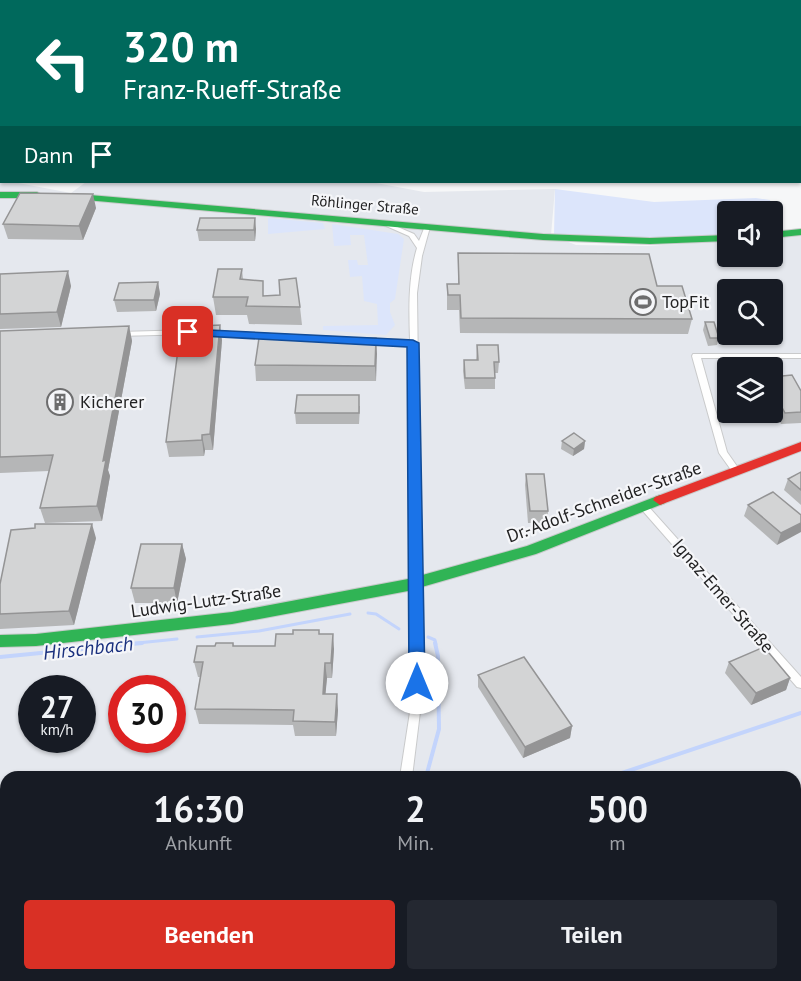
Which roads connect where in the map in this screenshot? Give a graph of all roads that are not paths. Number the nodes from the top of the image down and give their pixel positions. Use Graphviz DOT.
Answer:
graph roads {
  1 [pos="0,195"];
  2 [pos="386,224"];
  3 [pos="427,227"];
  4 [pos="801,232"];
  5 [pos="783,233"];
  6 [pos="717,238"];
  7 [pos="420,247"];
  8 [pos="107,334"];
  9 [pos="349,339"];
  10 [pos="359,340"];
  11 [pos="413,343"];
  12 [pos="801,356"];
  13 [pos="801,446"];
  14 [pos="737,472"];
  15 [pos="645,508"];
  16 [pos="416,583"];
  17 [pos="0,641"];
  18 [pos="801,684"];
  19 [pos="407,771"];
  1 -- 2 [label="street, Röhlinger Straße"];
  2 -- 3 [label="street, Röhlinger Straße"];
  2 -- 7 [label="street"];
  3 -- 6 [label="street, Röhlinger Straße"];
  3 -- 7 [label="street"];
  4 -- 5 [label="street"];
  7 -- 11 [label="street"];
  8 -- 9 [label="street"];
  10 -- 11 [label="street"];
  11 -- 16 [label="street"];
  12 -- 14 [label="street"];
  13 -- 14 [label="street, Dr.-Adolf-Schneider-Straße"];
  14 -- 15 [label="street, Dr.-Adolf-Schneider-Straße"];
  15 -- 16 [label="street, Dr.-Adolf-Schneider-Straße"];
  15 -- 18 [label="street, Ignaz-Emer-Straße"];
  16 -- 17 [label="street, Ludwig-Lutz-Straße"];
  16 -- 19 [label="street"];
}
